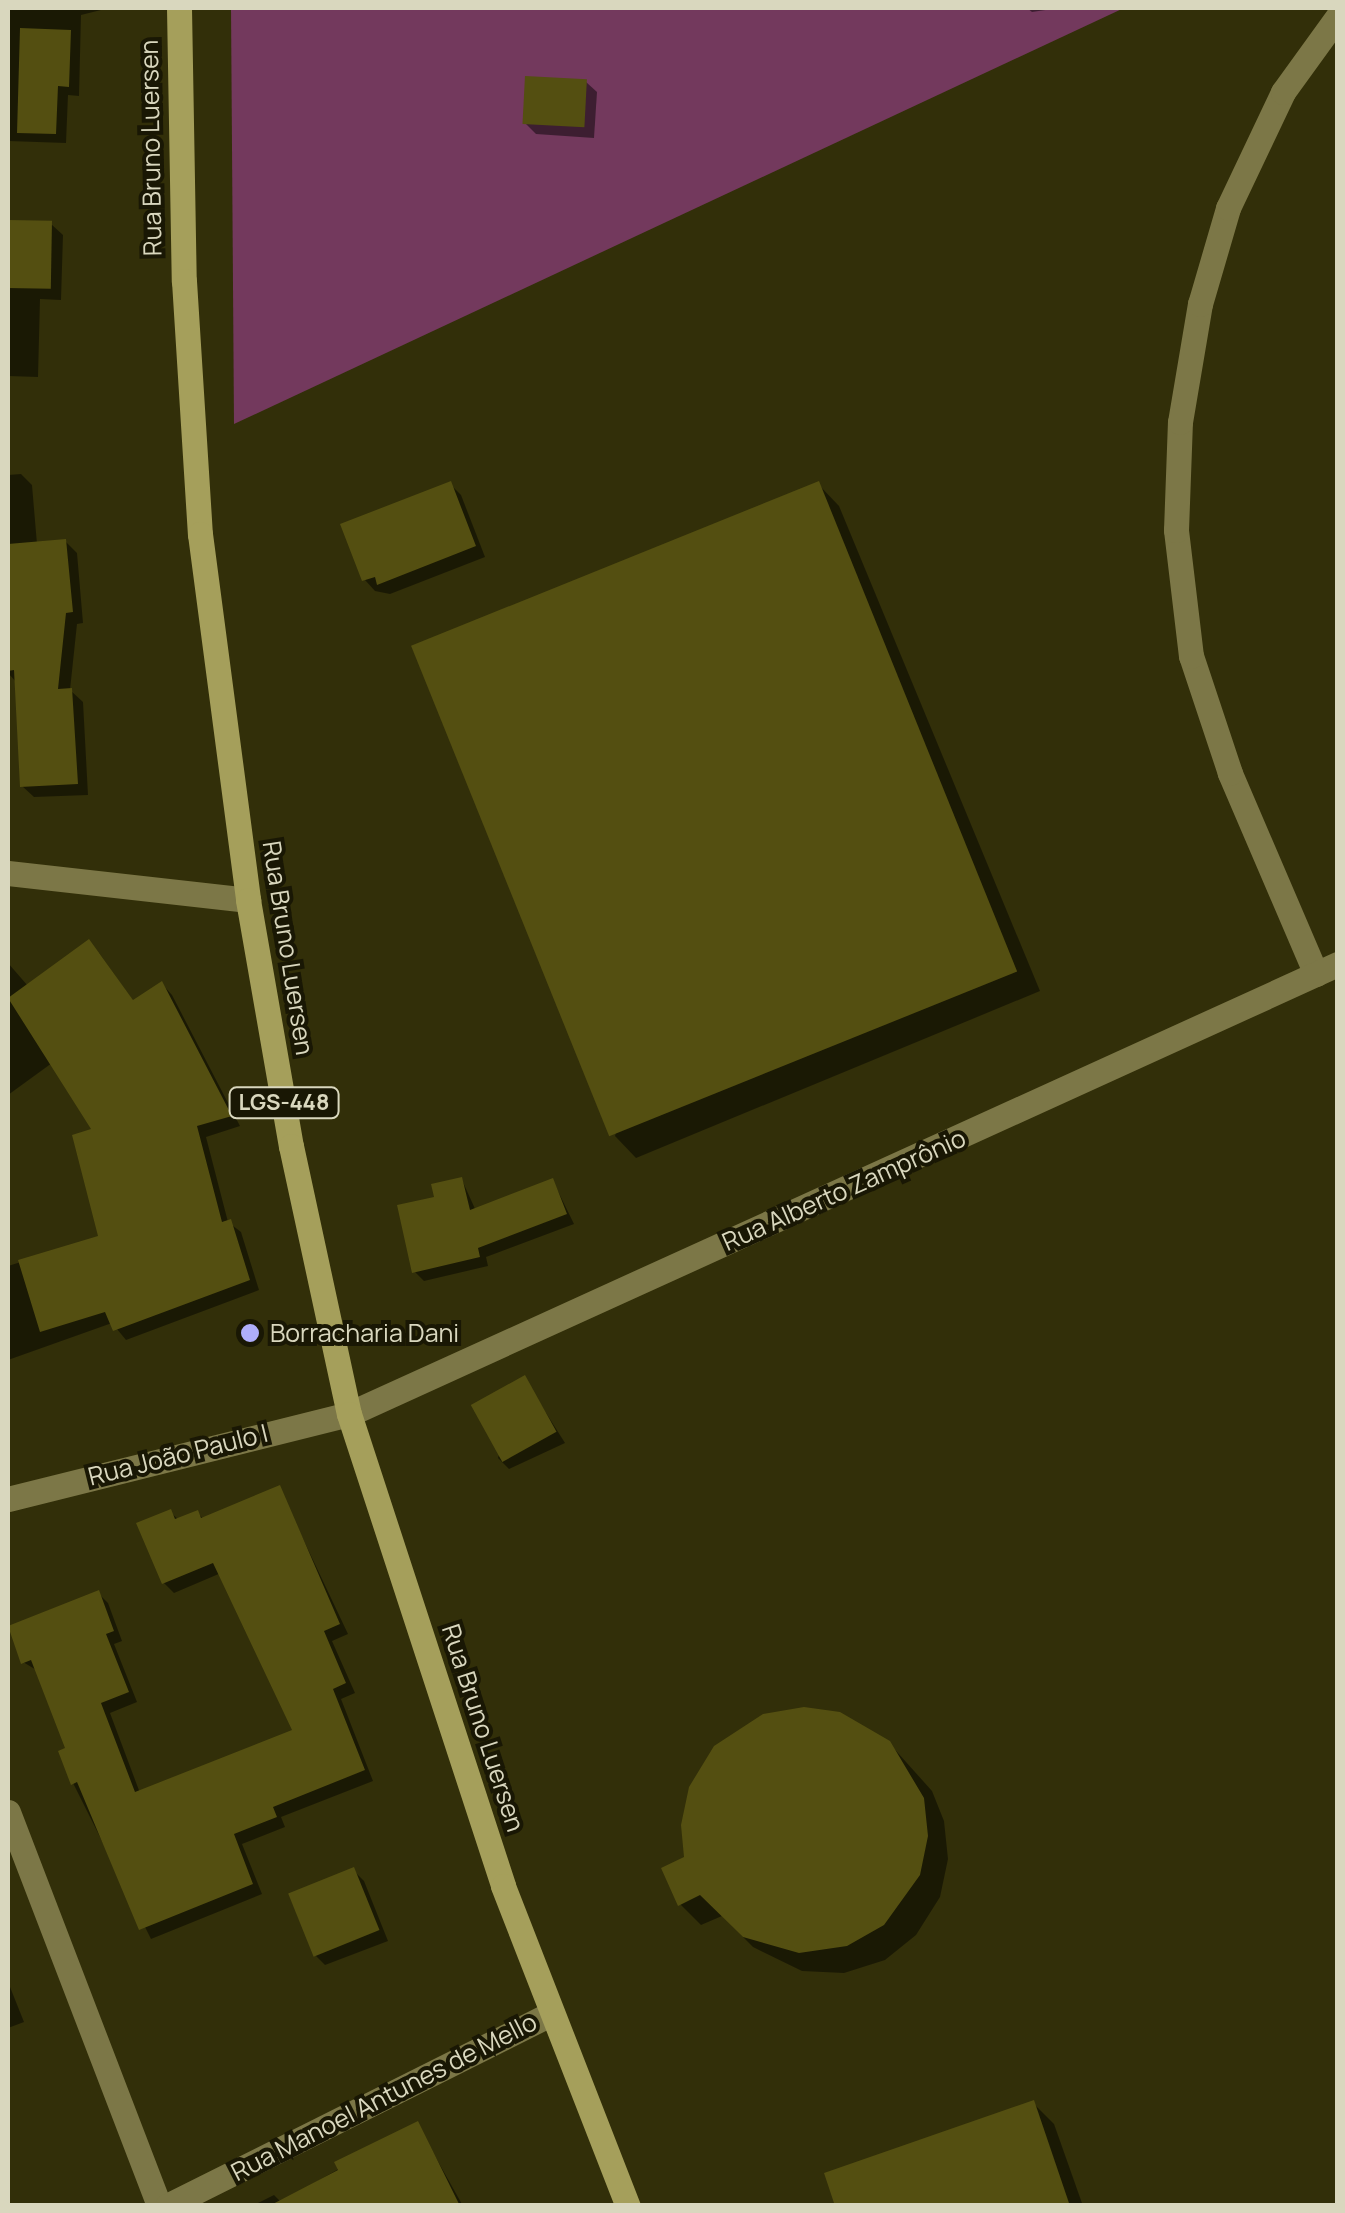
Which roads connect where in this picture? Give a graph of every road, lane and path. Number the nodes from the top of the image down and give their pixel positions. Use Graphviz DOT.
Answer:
graph roads {
  1 [pos="179,8"];
  2 [pos="1338,16"];
  3 [pos="8,874"];
  4 [pos="248,900"];
  5 [pos="1326,969"];
  6 [pos="350,1414"];
  7 [pos="8,1500"];
  8 [pos="8,1812"];
  9 [pos="548,2014"];
  10 [pos="159,2206"];
  11 [pos="167,2206"];
  12 [pos="628,2206"];
  1 -- 4 [label="main road, Rua Bruno Luersen / LGS-448"];
  2 -- 5 [label="street"];
  3 -- 4 [label="street"];
  4 -- 6 [label="main road, Rua Bruno Luersen / LGS-448"];
  5 -- 6 [label="street, Rua Alberto Zamprônio"];
  6 -- 7 [label="street, Rua João Paulo I"];
  6 -- 9 [label="main road, Rua Bruno Luersen / LGS-448"];
  8 -- 10 [label="street"];
  9 -- 11 [label="street, Rua Manoel Antunes de Mello"];
  9 -- 12 [label="main road, Rua Bruno Luersen / LGS-448"];
}
